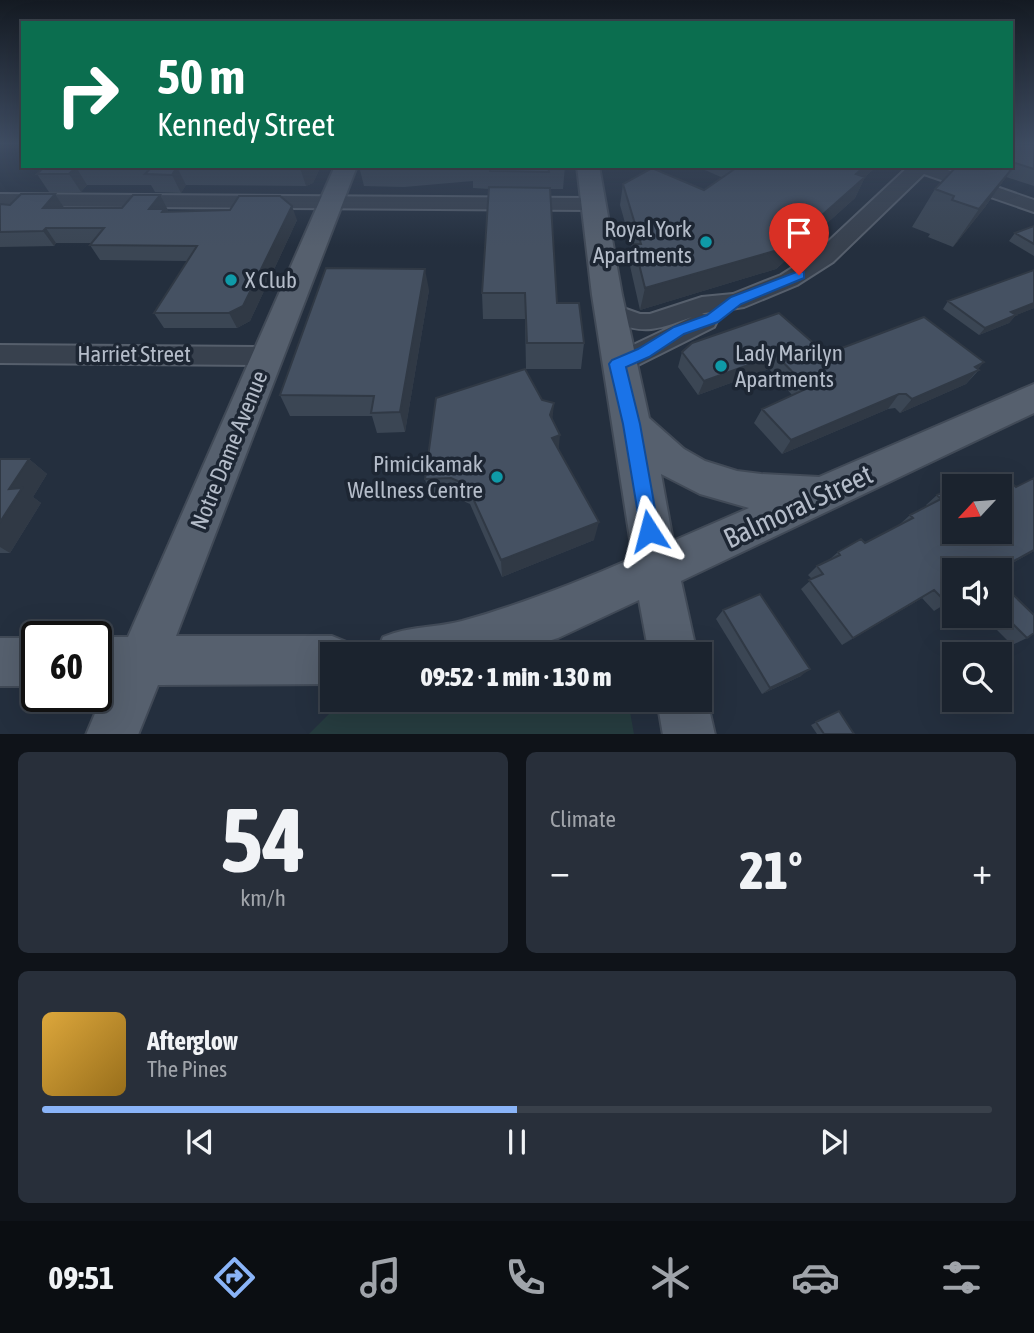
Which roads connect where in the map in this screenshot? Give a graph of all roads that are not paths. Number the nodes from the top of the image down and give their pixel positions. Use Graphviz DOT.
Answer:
graph roads {
  1 [pos="341,178"];
  2 [pos="590,178"];
  3 [pos="908,178"];
  4 [pos="953,178"];
  5 [pos="0,200"];
  6 [pos="332,202"];
  7 [pos="591,204"];
  8 [pos="1034,206"];
  9 [pos="736,301"];
  10 [pos="609,311"];
  11 [pos="0,354"];
  12 [pos="268,356"];
  13 [pos="617,364"];
  14 [pos="1034,398"];
  15 [pos="632,424"];
  16 [pos="828,492"];
  17 [pos="656,571"];
  18 [pos="471,642"];
  19 [pos="671,642"];
  20 [pos="320,660"];
  21 [pos="0,662"];
  22 [pos="21,662"];
  23 [pos="119,662"];
  24 [pos="685,712"];
  25 [pos="112,734"];
  26 [pos="690,734"];
  1 -- 6 [label="main road, Notre Dame Avenue"];
  2 -- 7 [label="main road"];
  3 -- 9 [label="street"];
  4 -- 8 [label="street"];
  5 -- 6 [label="street"];
  6 -- 7 [label="street"];
  6 -- 12 [label="main road, Notre Dame Avenue"];
  7 -- 10 [label="main road"];
  9 -- 10 [label="street"];
  9 -- 13 [label="street"];
  10 -- 13 [label="main road"];
  11 -- 12 [label="street, Harriet Street"];
  12 -- 23 [label="main road, Notre Dame Avenue"];
  13 -- 15 [label="main road"];
  14 -- 16 [label="main road, Balmoral Street"];
  15 -- 16 [label="main road"];
  15 -- 17 [label="main road"];
  16 -- 17 [label="main road, Balmoral Street"];
  17 -- 18 [label="main road, Balmoral Street"];
  17 -- 19 [label="main road"];
  20 -- 23 [label="main road"];
  21 -- 22 [label="main road"];
  23 -- 25 [label="main road, Notre Dame Avenue"];
  24 -- 26 [label="main road"];
}
